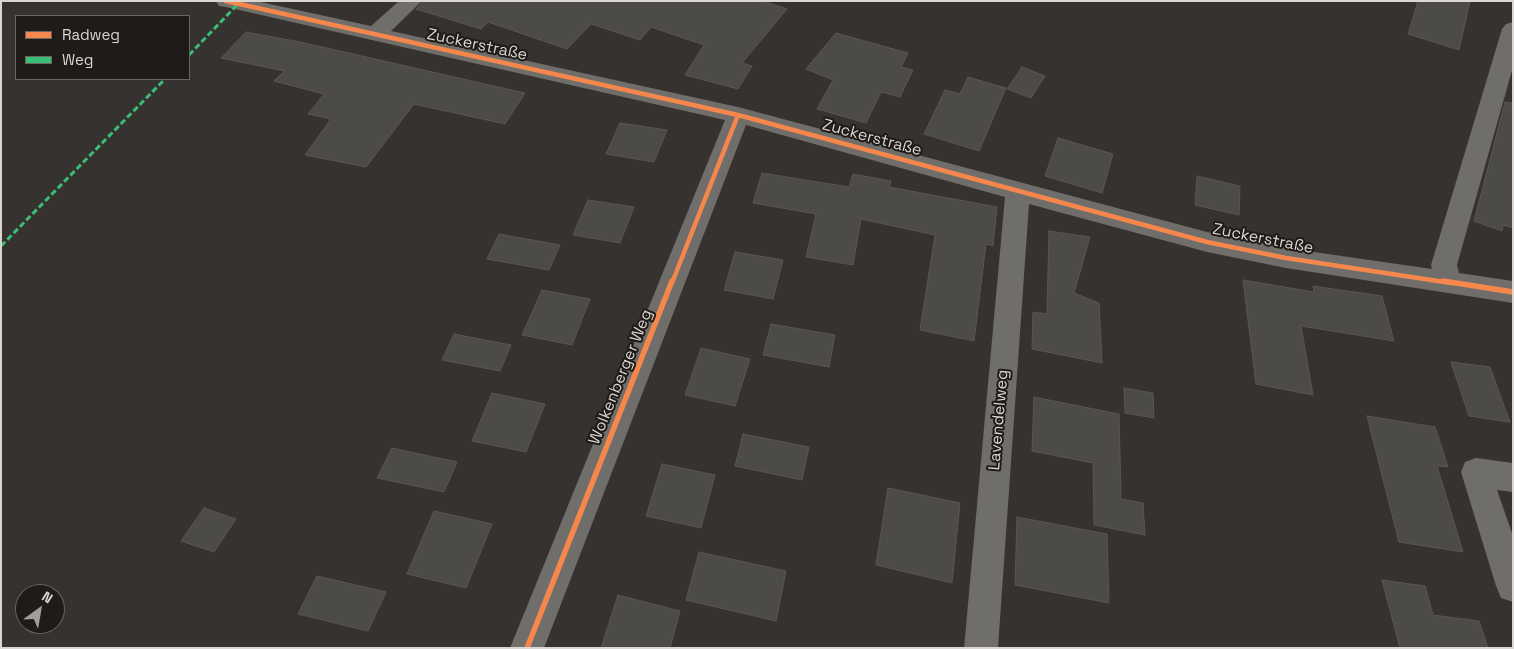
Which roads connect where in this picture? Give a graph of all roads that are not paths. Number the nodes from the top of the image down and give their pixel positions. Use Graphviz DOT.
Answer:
graph roads {
  1 [pos="226,1"];
  2 [pos="412,1"];
  3 [pos="1513,29"];
  4 [pos="374,35"];
  5 [pos="738,115"];
  6 [pos="1018,192"];
  7 [pos="1448,283"];
  8 [pos="1513,292"];
  9 [pos="1513,478"];
  10 [pos="1513,586"];
  11 [pos="527,648"];
  12 [pos="981,648"];
  1 -- 4 [label="street, Zuckerstraße"];
  2 -- 4 [label="street"];
  3 -- 7 [label="street"];
  4 -- 5 [label="street, Zuckerstraße"];
  5 -- 6 [label="street, Zuckerstraße"];
  5 -- 11 [label="street, Wolkenberger Weg"];
  6 -- 7 [label="street, Zuckerstraße"];
  6 -- 12 [label="street, Lavendelweg"];
  7 -- 8 [label="street, Zuckerstraße"];
  9 -- 10 [label="street"];
}
